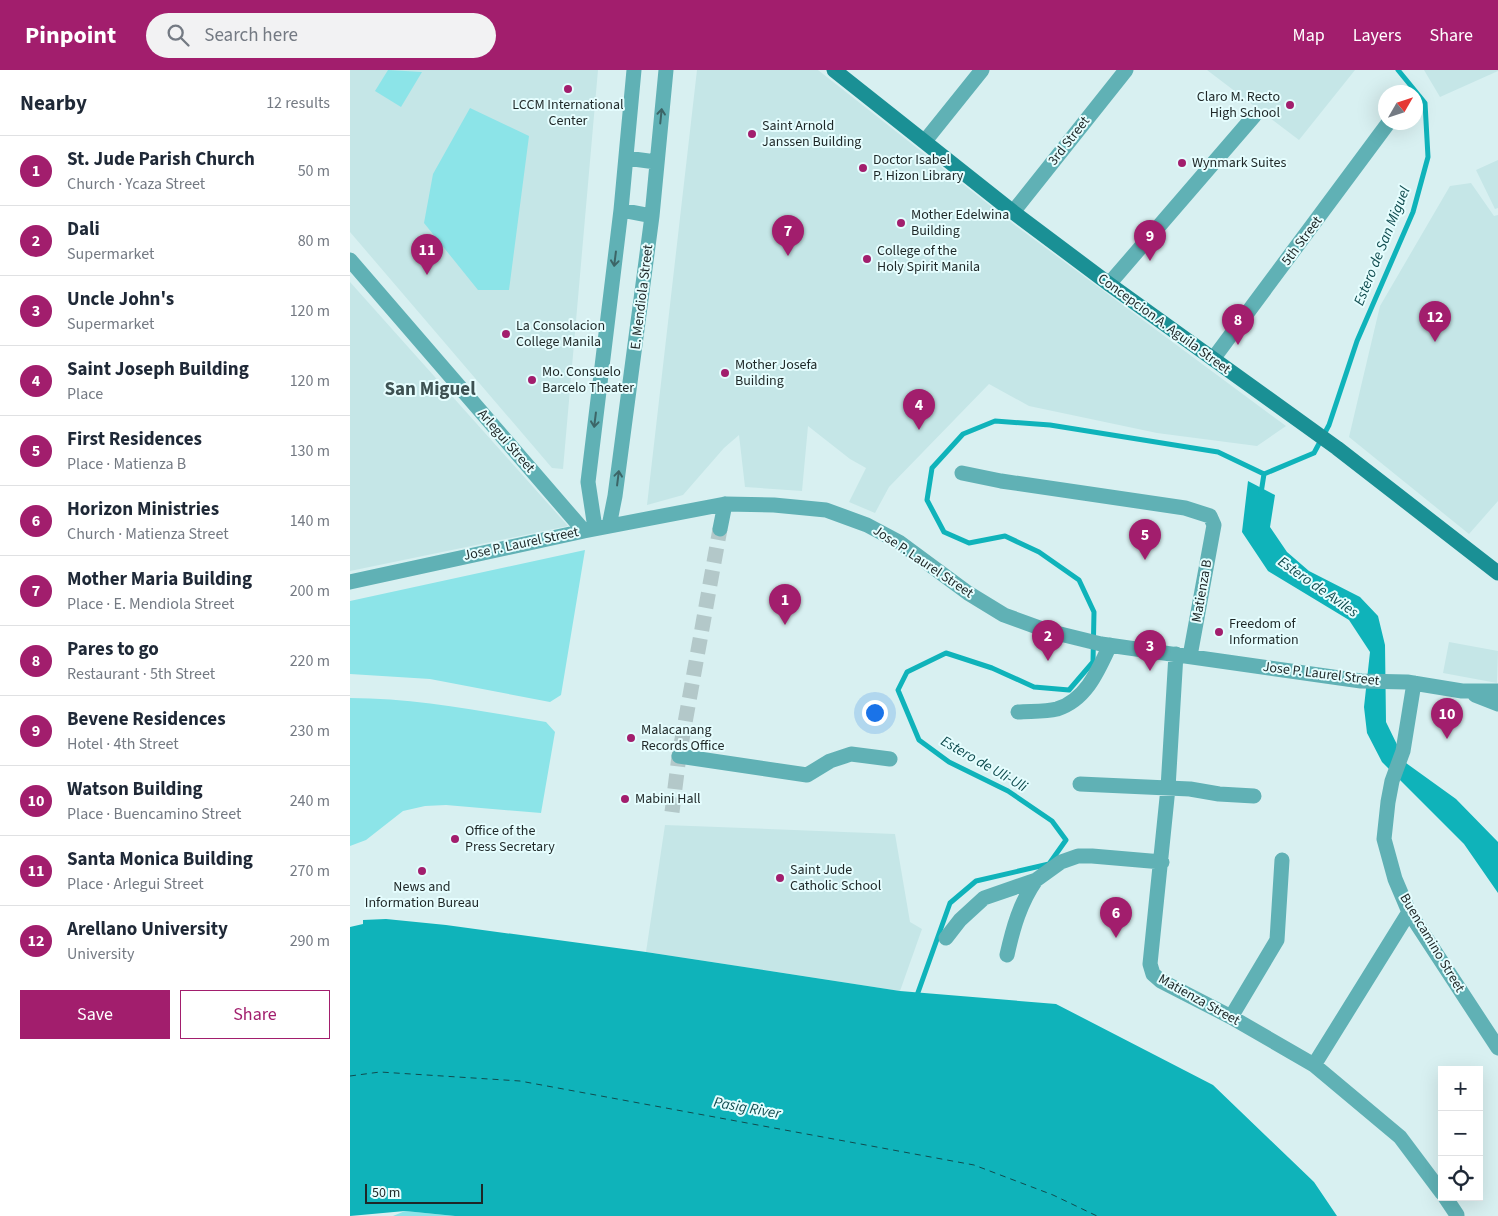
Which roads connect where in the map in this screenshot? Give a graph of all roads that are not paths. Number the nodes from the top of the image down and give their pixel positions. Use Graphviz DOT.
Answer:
graph roads {
  1 [pos="634,70"];
  2 [pos="666,70"];
  3 [pos="834,70"];
  4 [pos="982,70"];
  5 [pos="1126,70"];
  6 [pos="1254,116"];
  7 [pos="1383,130"];
  8 [pos="925,141"];
  9 [pos="626,158"];
  10 [pos="656,162"];
  11 [pos="621,210"];
  12 [pos="1013,212"];
  13 [pos="652,216"];
  14 [pos="350,260"];
  15 [pos="1108,284"];
  16 [pos="1213,359"];
  17 [pos="962,473"];
  18 [pos="725,504"];
  19 [pos="596,528"];
  20 [pos="720,529"];
  21 [pos="1498,573"];
  22 [pos="350,582"];
  23 [pos="1105,645"];
  24 [pos="1183,655"];
  25 [pos="1411,683"];
  26 [pos="1464,691"];
  27 [pos="1498,692"];
  28 [pos="1498,704"];
  29 [pos="1018,712"];
  30 [pos="679,756"];
  31 [pos="890,759"];
  32 [pos="1080,784"];
  33 [pos="1168,788"];
  34 [pos="1254,796"];
  35 [pos="1282,860"];
  36 [pos="1162,862"];
  37 [pos="1036,880"];
  38 [pos="1410,912"];
  39 [pos="946,938"];
  40 [pos="1007,955"];
  41 [pos="1231,1017"];
  42 [pos="1498,1048"];
  43 [pos="1314,1064"];
  44 [pos="1438,1189"];
  45 [pos="1448,1201"];
  46 [pos="1458,1215"];
  1 -- 9 [label="street"];
  10 -- 2 [label="street, E. Mendiola Street, one-way"];
  3 -- 8 [label="street, Concepcion A. Aguila Street"];
  4 -- 8 [label="street"];
  5 -- 12 [label="street, 3rd Street"];
  6 -- 15 [label="street"];
  7 -- 16 [label="street, 5th Street"];
  8 -- 12 [label="street, Concepcion A. Aguila Street"];
  9 -- 10 [label="street"];
  9 -- 11 [label="street"];
  10 -- 13 [label="street, E. Mendiola Street"];
  11 -- 13 [label="street"];
  11 -- 19 [label="street, one-way"];
  12 -- 15 [label="street, Concepcion A. Aguila Street"];
  19 -- 13 [label="street, E. Mendiola Street, one-way"];
  14 -- 19 [label="street, Arlegui Street"];
  15 -- 16 [label="street, Concepcion A. Aguila Street"];
  16 -- 21 [label="street, Concepcion A. Aguila Street"];
  17 -- 24 [label="street, Matienza B"];
  18 -- 19 [label="street, Jose P. Laurel Street"];
  18 -- 20 [label="street"];
  18 -- 23 [label="street, Jose P. Laurel Street"];
  19 -- 22 [label="street, Jose P. Laurel Street"];
  23 -- 24 [label="street, Jose P. Laurel Street"];
  23 -- 29 [label="street"];
  24 -- 25 [label="street, Jose P. Laurel Street"];
  24 -- 33 [label="street, Matienza Street"];
  25 -- 26 [label="street, Jose P. Laurel Street"];
  25 -- 38 [label="street, Buencamino Street"];
  26 -- 27 [label="street, Jose P. Laurel Street"];
  26 -- 28 [label="street, Jose P. Laurel Street"];
  30 -- 31 [label="street"];
  32 -- 33 [label="street"];
  33 -- 34 [label="street"];
  33 -- 36 [label="street, Matienza Street"];
  35 -- 41 [label="street"];
  36 -- 37 [label="street"];
  36 -- 41 [label="street, Matienza Street"];
  37 -- 39 [label="street"];
  37 -- 40 [label="street"];
  38 -- 42 [label="street, Buencamino Street"];
  38 -- 43 [label="street"];
  41 -- 43 [label="street, Matienza Street"];
  43 -- 44 [label="street, Matienza Street"];
  45 -- 46 [label="street"];
}
